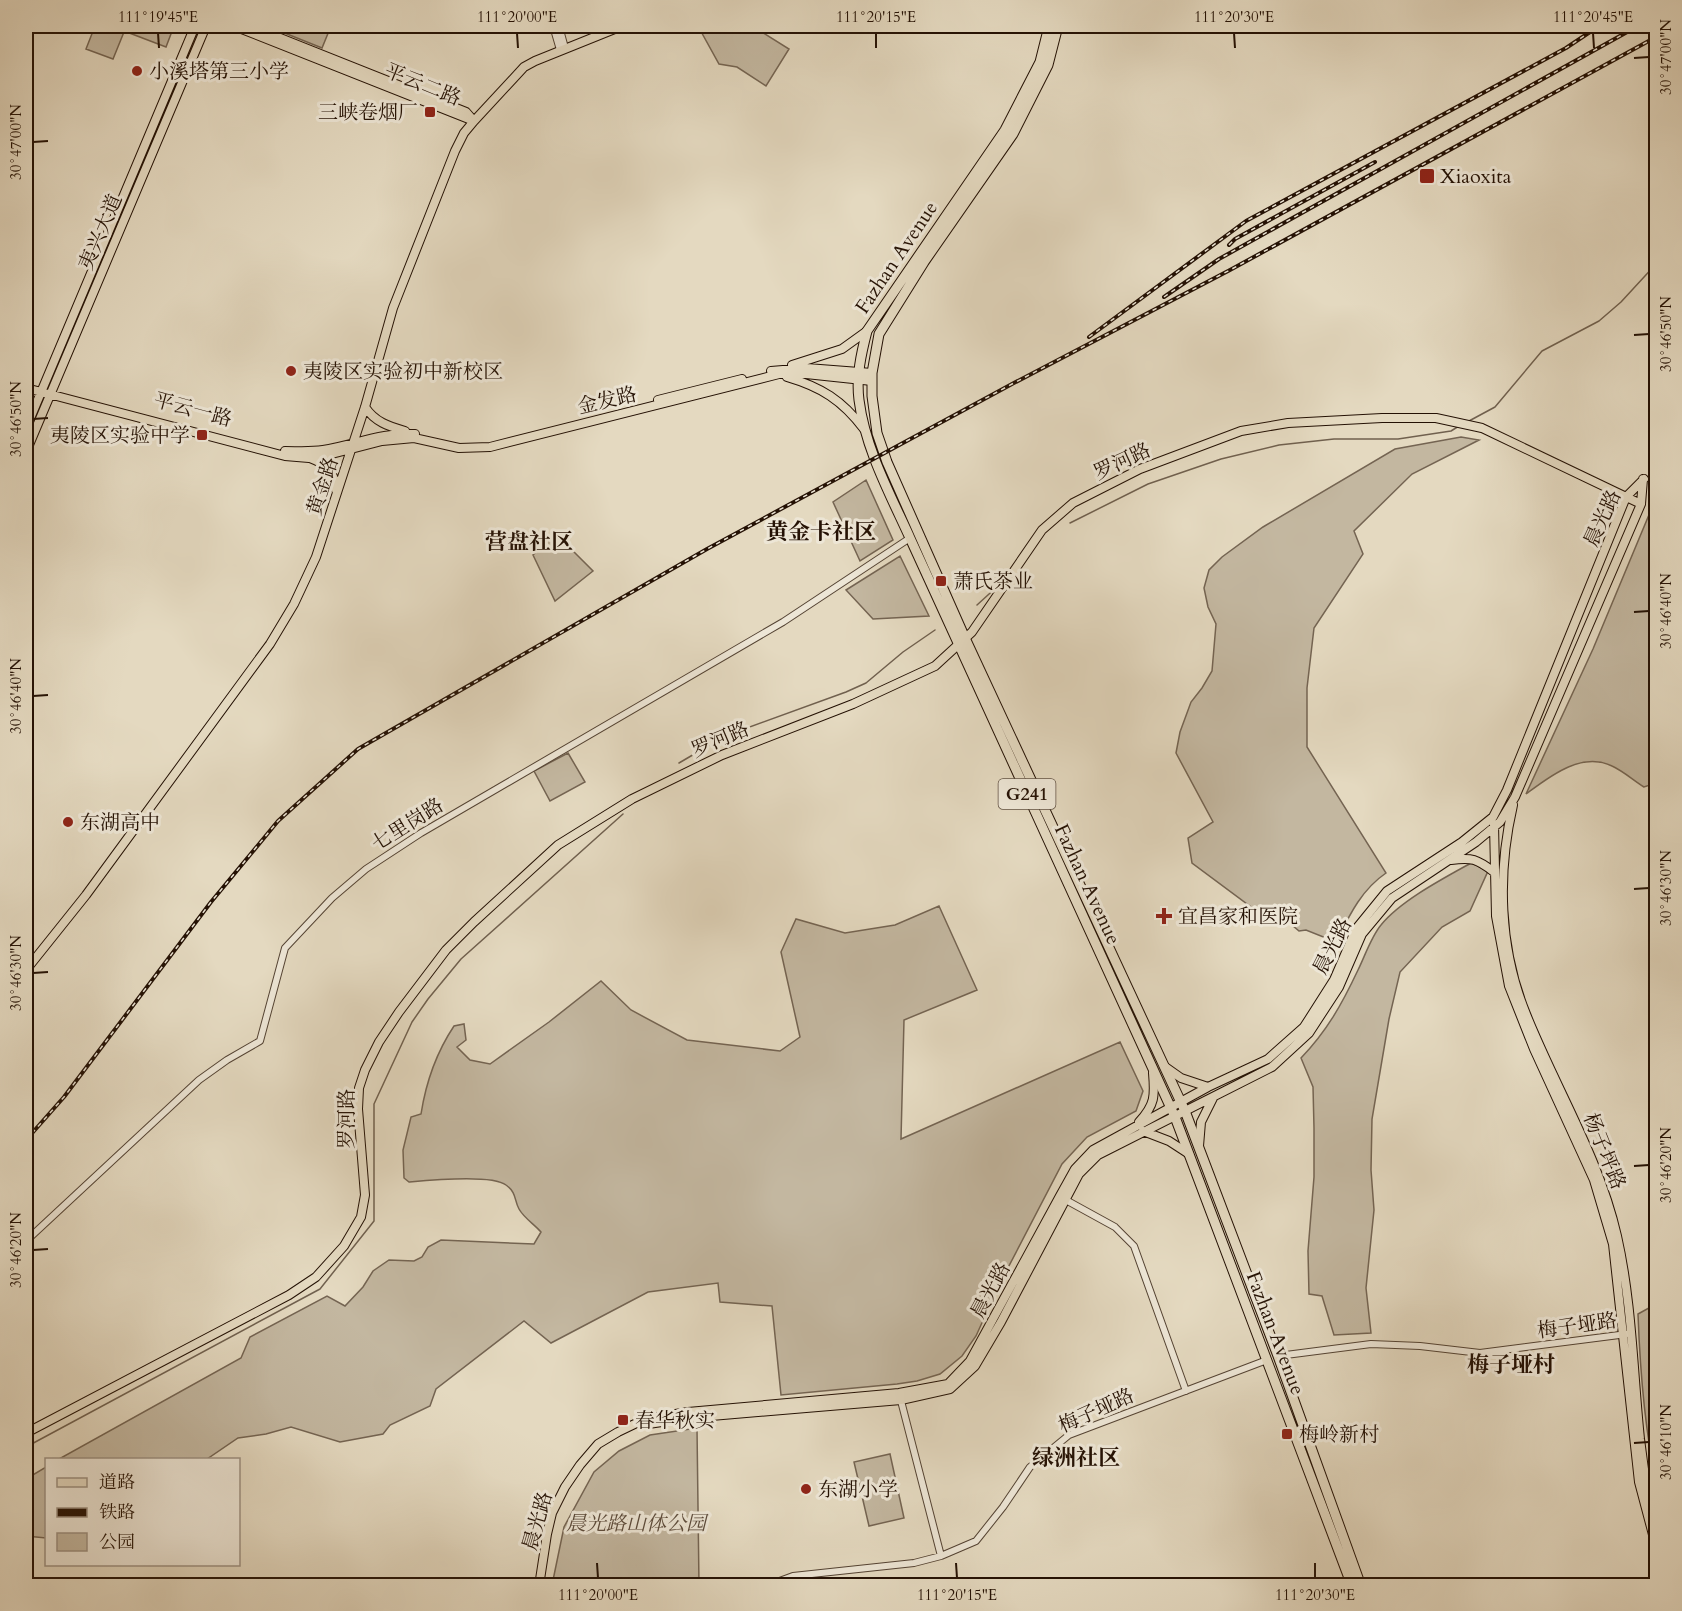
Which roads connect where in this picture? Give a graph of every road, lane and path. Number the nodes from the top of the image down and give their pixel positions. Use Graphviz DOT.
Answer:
graph roads {
  1 [pos="195,26"];
  2 [pos="206,26"];
  3 [pos="234,26"];
  4 [pos="250,26"];
  5 [pos="553,26"];
  6 [pos="559,26"];
  7 [pos="612,26"];
  8 [pos="622,26"];
  9 [pos="1049,26"];
  10 [pos="1058,26"];
  11 [pos="562,47"];
  12 [pos="474,121"];
  13 [pos="867,331"];
  14 [pos="780,372"];
  15 [pos="859,375"];
  16 [pos="872,377"];
  17 [pos="26,383"];
  18 [pos="26,388"];
  19 [pos="46,390"];
  20 [pos="365,407"];
  21 [pos="26,428"];
  22 [pos="868,434"];
  23 [pos="421,435"];
  24 [pos="352,446"];
  25 [pos="26,452"];
  26 [pos="309,458"];
  27 [pos="336,495"];
  28 [pos="1626,497"];
  29 [pos="1641,504"];
  30 [pos="910,538"];
  31 [pos="962,642"];
  32 [pos="1515,797"];
  33 [pos="1496,822"];
  34 [pos="1506,847"];
  35 [pos="1449,860"];
  36 [pos="1494,872"];
  37 [pos="26,970"];
  38 [pos="1162,1065"];
  39 [pos="1153,1069"];
  40 [pos="1208,1087"];
  41 [pos="1214,1097"];
  42 [pos="1170,1107"];
  43 [pos="1183,1107"];
  44 [pos="1175,1117"];
  45 [pos="1135,1126"];
  46 [pos="1143,1131"];
  47 [pos="1199,1147"];
  48 [pos="1189,1154"];
  49 [pos="1063,1198"];
  50 [pos="26,1241"];
  51 [pos="1627,1334"];
  52 [pos="1278,1356"];
  53 [pos="1267,1360"];
  54 [pos="1185,1391"];
  55 [pos="900,1396"];
  56 [pos="26,1433"];
  57 [pos="1656,1525"];
  58 [pos="1656,1546"];
  59 [pos="941,1556"];
  60 [pos="541,1586"];
  61 [pos="766,1586"];
  62 [pos="1352,1586"];
  63 [pos="1361,1586"];
  1 -- 19 [label="main road, 夷兴大道"];
  2 -- 19 [label="main road, 夷兴大道"];
  3 -- 12 [label="main road, 平云二路"];
  4 -- 12 [label="main road, 平云二路"];
  5 -- 11 [label="street"];
  6 -- 11 [label="street"];
  7 -- 11 [label="main road"];
  8 -- 11 [label="main road, 黄金路"];
  9 -- 13 [label="highway, Fazhan Avenue / G241"];
  10 -- 16 [label="highway, Fazhan Avenue / G241"];
  11 -- 12 [label="main road, 黄金路"];
  12 -- 20 [label="main road, 黄金路"];
  13 -- 14 [label="main road"];
  13 -- 15 [label="highway, Fazhan Avenue / G241"];
  14 -- 15 [label="main road, 金发路"];
  14 -- 22 [label="main road"];
  14 -- 23 [label="main road, 金发路"];
  14 -- 24 [label="main road, 金发路"];
  15 -- 16 [label="main road, 金发路"];
  15 -- 22 [label="highway, Fazhan Avenue / G241"];
  16 -- 31 [label="highway, Fazhan Avenue / G241"];
  17 -- 19 [label="main road, 平云一路"];
  18 -- 19 [label="main road, 平云一路"];
  19 -- 21 [label="main road, 夷兴大道"];
  19 -- 24 [label="main road, 平云一路"];
  19 -- 25 [label="main road, 夷兴大道"];
  19 -- 26 [label="main road, 平云一路"];
  20 -- 23 [label="main road"];
  20 -- 24 [label="main road, 黄金路"];
  22 -- 30 [label="highway, Fazhan Avenue / G241"];
  23 -- 24 [label="main road, 金发路"];
  24 -- 26 [label="main road, 平云一路"];
  24 -- 27 [label="main road, 黄金路"];
  26 -- 27 [label="main road"];
  27 -- 37 [label="main road, 黄金路"];
  28 -- 29 [label="main road, 罗河路"];
  28 -- 29 [label="main road, 晨光路"];
  28 -- 31 [label="main road, 罗河路"];
  28 -- 33 [label="main road, 晨光路"];
  29 -- 32 [label="main road, 晨光路"];
  30 -- 31 [label="highway, Fazhan Avenue / G241"];
  30 -- 50 [label="street, 七里岗路"];
  31 -- 38 [label="highway, Fazhan Avenue / G241"];
  31 -- 39 [label="highway, Fazhan Avenue / G241"];
  31 -- 56 [label="main road, 罗河路"];
  32 -- 33 [label="main road, 晨光路"];
  32 -- 34 [label="main road, 杨子坪路"];
  33 -- 34 [label="main road"];
  33 -- 35 [label="main road, 晨光路"];
  33 -- 36 [label="main road"];
  33 -- 40 [label="main road, 晨光路"];
  34 -- 51 [label="main road, 杨子坪路"];
  35 -- 36 [label="main road"];
  35 -- 41 [label="main road, 晨光路"];
  36 -- 51 [label="main road"];
  38 -- 40 [label="main road"];
  38 -- 43 [label="highway, Fazhan Avenue / G241"];
  39 -- 42 [label="highway, Fazhan Avenue / G241"];
  39 -- 45 [label="main road"];
  40 -- 43 [label="main road, 晨光路"];
  41 -- 43 [label="main road, 晨光路"];
  41 -- 47 [label="main road"];
  42 -- 43 [label="main road, 晨光路"];
  42 -- 44 [label="highway, Fazhan Avenue / G241"];
  42 -- 45 [label="main road, 晨光路"];
  43 -- 44 [label="main road, 晨光路"];
  43 -- 47 [label="highway, Fazhan Avenue / G241"];
  44 -- 46 [label="main road, 晨光路"];
  44 -- 48 [label="highway, Fazhan Avenue / G241"];
  45 -- 49 [label="main road, 晨光路"];
  46 -- 48 [label="main road"];
  46 -- 49 [label="main road, 晨光路"];
  47 -- 52 [label="highway, Fazhan Avenue / G241"];
  48 -- 53 [label="highway, Fazhan Avenue / G241"];
  49 -- 54 [label="street"];
  49 -- 55 [label="main road, 晨光路"];
  51 -- 52 [label="street, 梅子垭路"];
  51 -- 57 [label="main road, 杨子坪路"];
  51 -- 58 [label="main road"];
  52 -- 63 [label="highway, Fazhan Avenue / G241"];
  53 -- 54 [label="street, 梅子垭路"];
  53 -- 62 [label="highway, Fazhan Avenue / G241"];
  54 -- 59 [label="street, 梅子垭路"];
  55 -- 59 [label="street"];
  55 -- 60 [label="main road, 晨光路"];
  59 -- 61 [label="street, 梅子垭路"];
}
